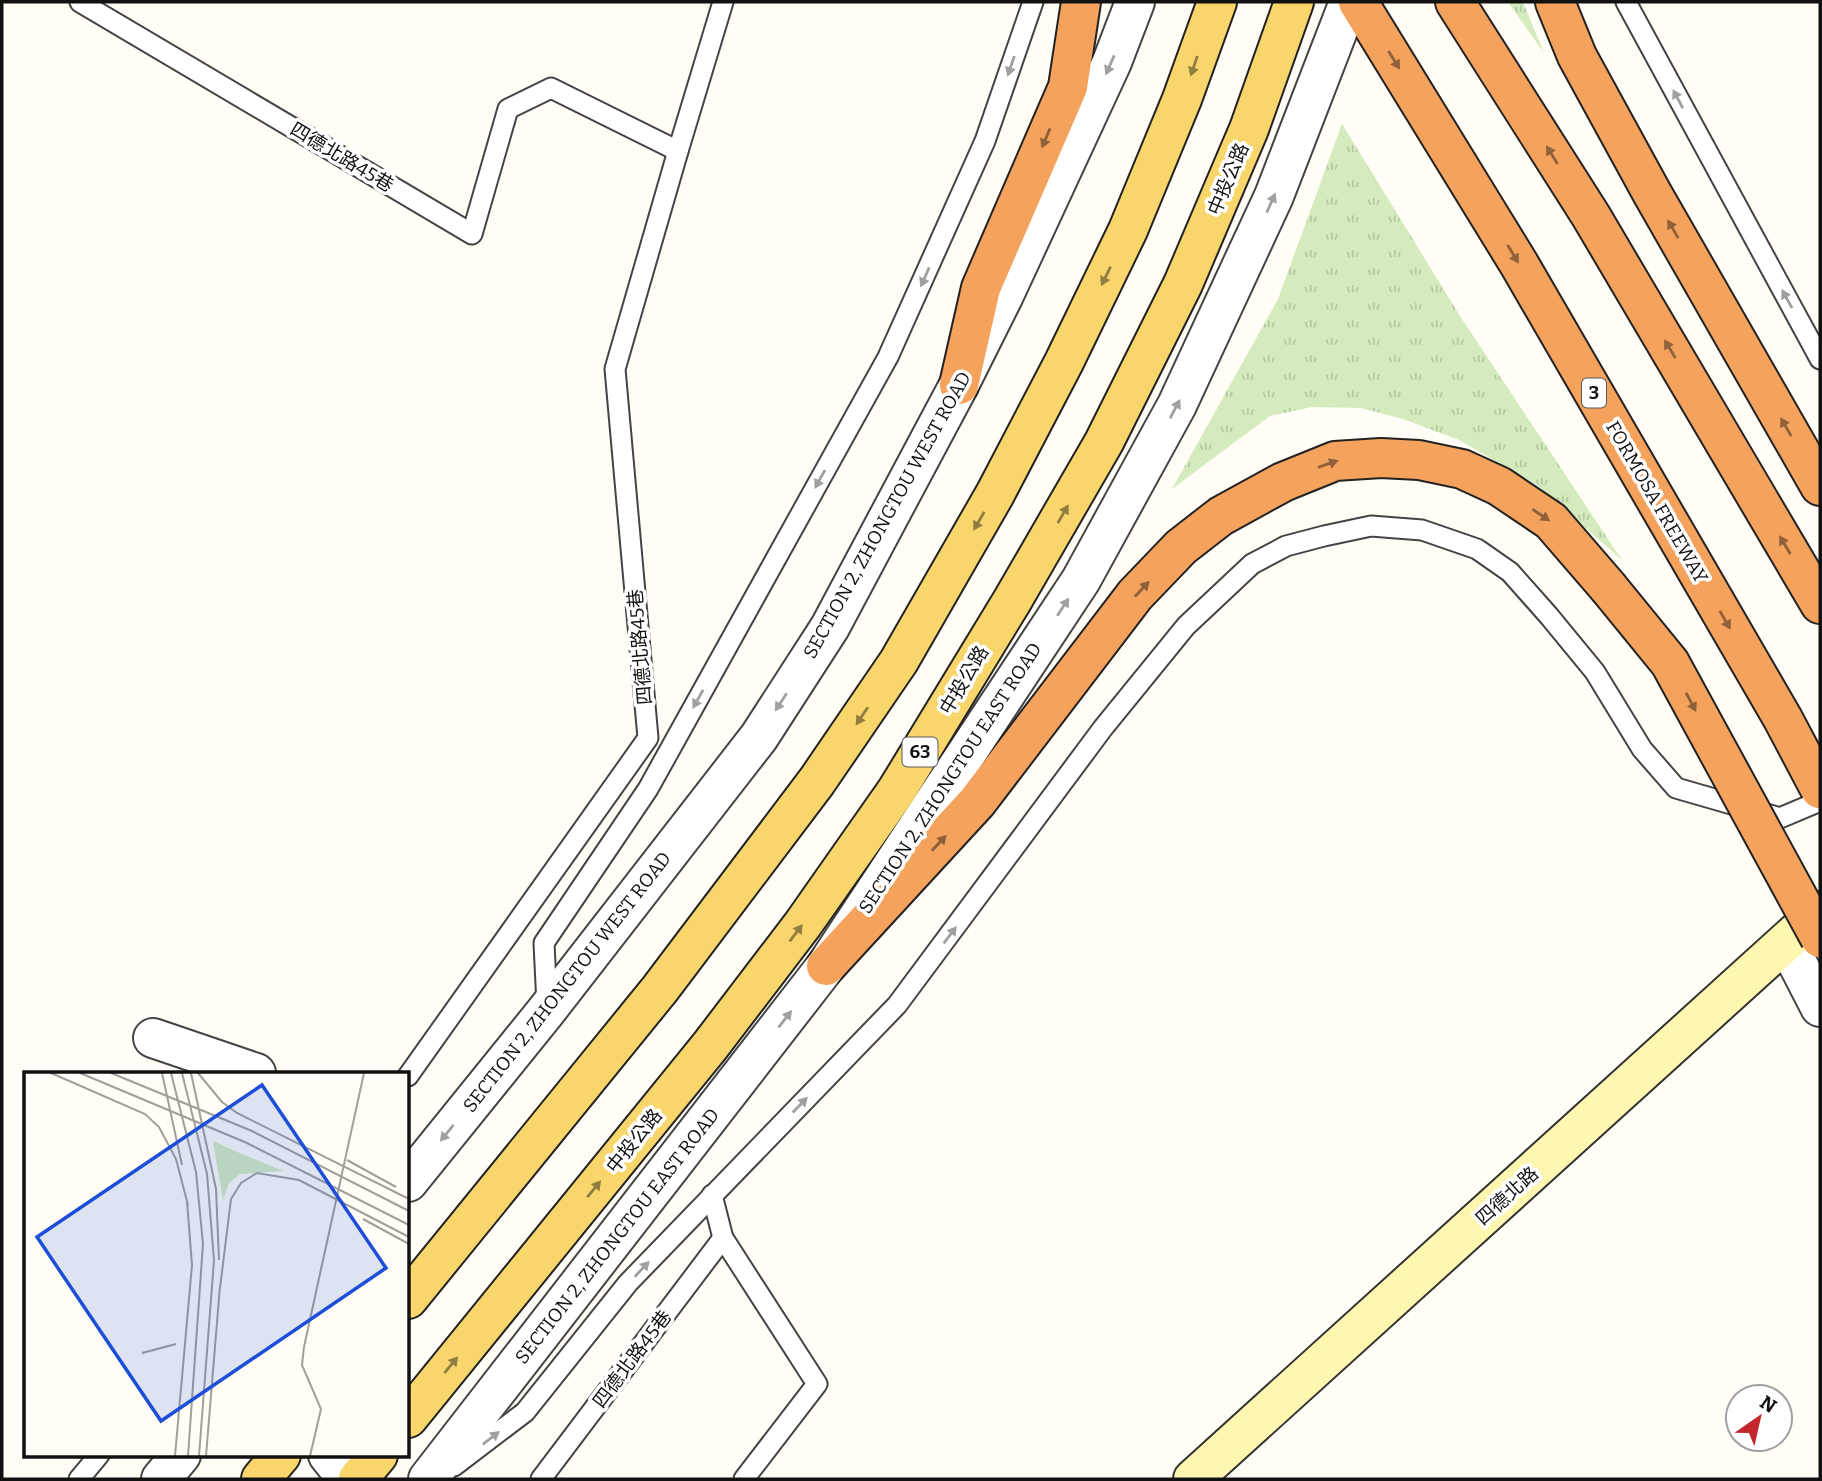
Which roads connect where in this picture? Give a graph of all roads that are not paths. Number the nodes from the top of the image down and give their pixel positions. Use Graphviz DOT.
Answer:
graph roads {
  1 [pos="80,2"];
  2 [pos="723,2"];
  3 [pos="1033,2"];
  4 [pos="1081,2"];
  5 [pos="1135,2"];
  6 [pos="1217,2"];
  7 [pos="1294,2"];
  8 [pos="1349,2"];
  9 [pos="1358,2"];
  10 [pos="1455,2"];
  11 [pos="1555,2"];
  12 [pos="1626,2"];
  13 [pos="678,150"];
  14 [pos="1820,359"];
  15 [pos="960,385"];
  16 [pos="1820,486"];
  17 [pos="1820,604"];
  18 [pos="1820,789"];
  19 [pos="1820,801"];
  20 [pos="1820,911"];
  21 [pos="1804,941"];
  22 [pos="826,965"];
  23 [pos="1820,1007"];
  24 [pos="547,1010"];
  25 [pos="153,1038"];
  26 [pos="253,1072"];
  27 [pos="410,1073"];
  28 [pos="410,1180"];
  29 [pos="712,1195"];
  30 [pos="723,1238"];
  31 [pos="410,1297"];
  32 [pos="410,1416"];
  33 [pos="98,1456"];
  34 [pos="180,1456"];
  35 [pos="280,1456"];
  36 [pos="329,1456"];
  37 [pos="377,1456"];
  38 [pos="79,1479"];
  39 [pos="161,1479"];
  40 [pos="261,1479"];
  41 [pos="347,1479"];
  42 [pos="358,1479"];
  43 [pos="428,1479"];
  44 [pos="437,1479"];
  45 [pos="541,1479"];
  46 [pos="744,1479"];
  47 [pos="1193,1479"];
  1 -- 13 [label="lane, 四德北路45巷"];
  2 -- 13 [label="lane, 四德北路45巷"];
  3 -- 24 [label="lane, one-way"];
  4 -- 15 [label="highway, one-way"];
  5 -- 15 [label="street, SECTION 2, ZHONGTOU WEST ROAD, one-way"];
  6 -- 31 [label="main road, one-way"];
  32 -- 7 [label="main road, 中投公路 / 63, one-way"];
  22 -- 8 [label="street, SECTION 2, ZHONGTOU EAST ROAD, one-way"];
  9 -- 18 [label="highway, FORMOSA FREEWAY / 3, one-way"];
  17 -- 10 [label="highway, one-way"];
  16 -- 11 [label="highway, one-way"];
  14 -- 12 [label="lane, one-way"];
  13 -- 27 [label="lane, 四德北路45巷"];
  15 -- 24 [label="street, SECTION 2, ZHONGTOU WEST ROAD, one-way"];
  29 -- 19 [label="lane, one-way"];
  20 -- 21 [label="street, 四德北路"];
  22 -- 21 [label="highway, one-way, bridge"];
  21 -- 23 [label="street"];
  21 -- 47 [label="street, 四德北路"];
  43 -- 22 [label="street, SECTION 2, ZHONGTOU EAST ROAD, one-way"];
  24 -- 28 [label="street, SECTION 2, ZHONGTOU WEST ROAD, one-way"];
  25 -- 26 [label="street"];
  29 -- 30 [label="lane"];
  44 -- 29 [label="lane, one-way"];
  30 -- 45 [label="lane, 四德北路45巷"];
  30 -- 46 [label="lane"];
  33 -- 38 [label="lane"];
  34 -- 39 [label="street"];
  35 -- 40 [label="main road"];
  36 -- 41 [label="street"];
  37 -- 42 [label="main road"];
}
